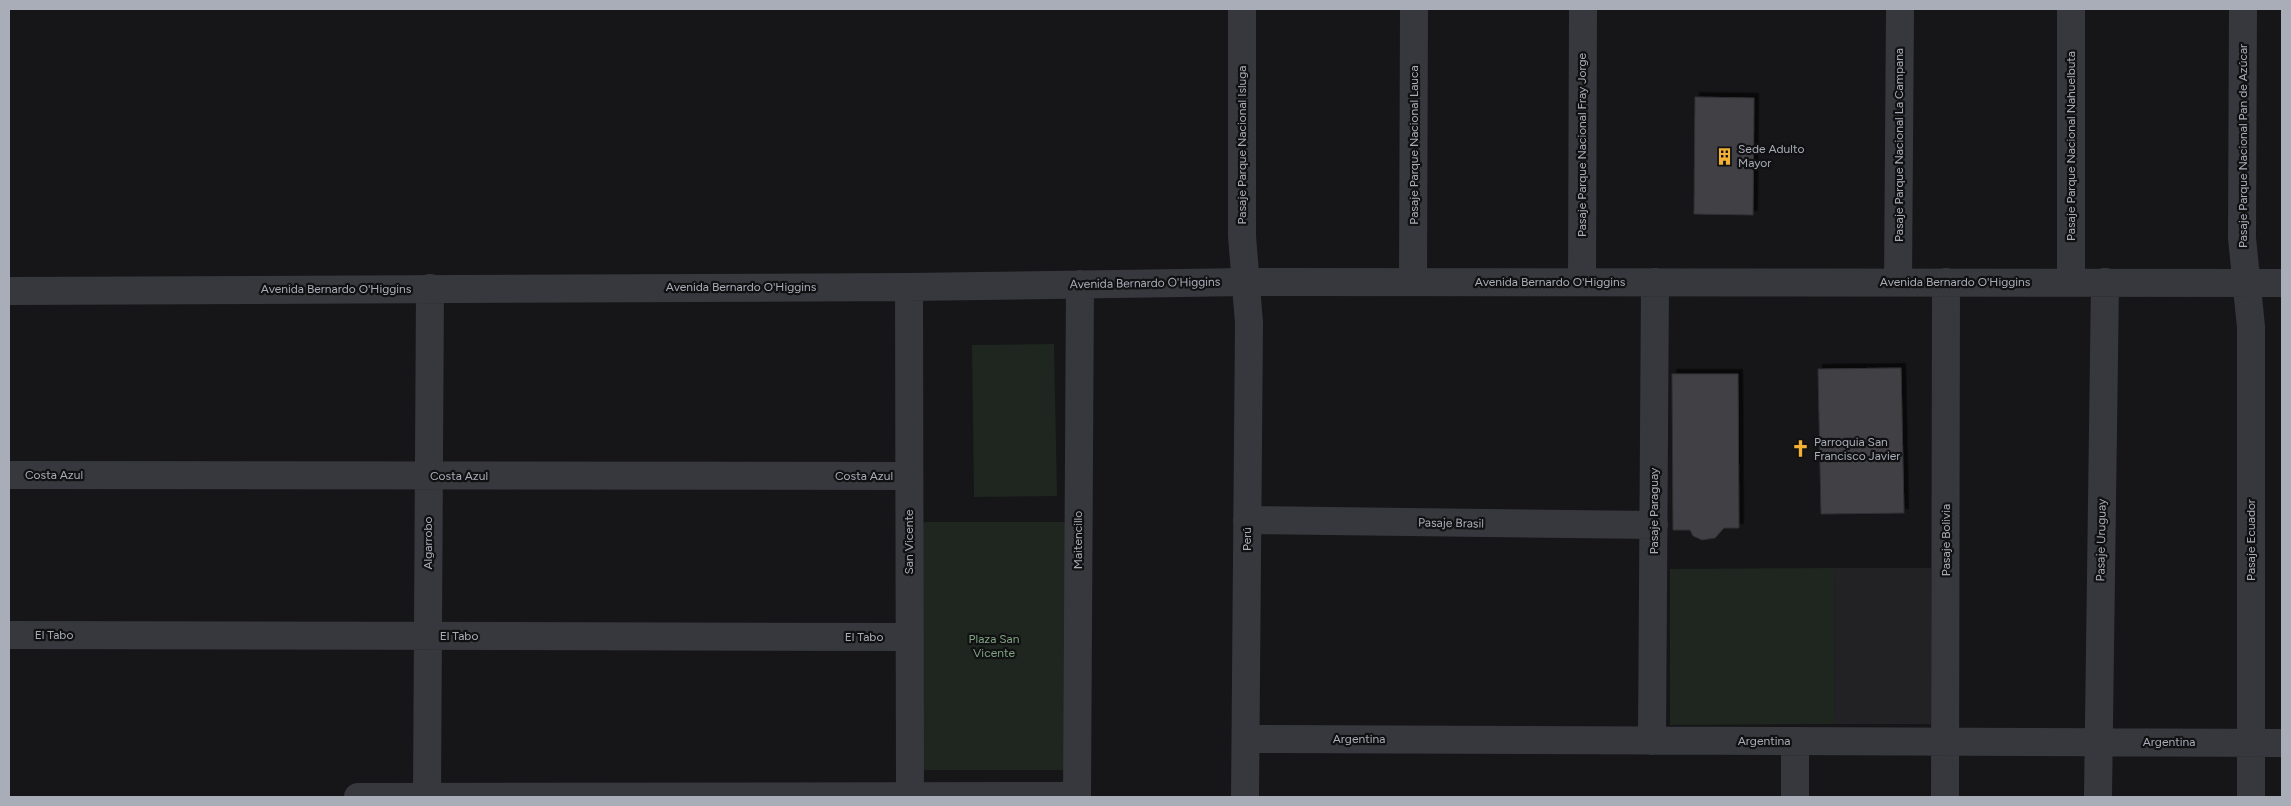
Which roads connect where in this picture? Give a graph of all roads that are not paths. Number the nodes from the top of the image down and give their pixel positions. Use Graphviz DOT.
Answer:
graph roads {
  1 [pos="1242,9"];
  2 [pos="1414,9"];
  3 [pos="1583,9"];
  4 [pos="1900,9"];
  5 [pos="2071,9"];
  6 [pos="2243,9"];
  7 [pos="1246,282"];
  8 [pos="1413,282"];
  9 [pos="1582,282"];
  10 [pos="1655,282"];
  11 [pos="1898,282"];
  12 [pos="1946,282"];
  13 [pos="2071,282"];
  14 [pos="2105,282"];
  15 [pos="2247,283"];
  16 [pos="2282,283"];
  17 [pos="1080,284"];
  18 [pos="909,286"];
  19 [pos="430,288"];
  20 [pos="9,290"];
  21 [pos="9,475"];
  22 [pos="429,476"];
  23 [pos="909,476"];
  24 [pos="1248,520"];
  25 [pos="1654,525"];
  26 [pos="9,635"];
  27 [pos="428,636"];
  28 [pos="909,637"];
  29 [pos="1246,739"];
  30 [pos="1652,741"];
  31 [pos="1795,741"];
  32 [pos="1945,742"];
  33 [pos="2099,742"];
  34 [pos="2251,742"];
  35 [pos="2282,743"];
  36 [pos="732,796"];
  37 [pos="910,796"];
  38 [pos="1077,796"];
  39 [pos="358,797"];
  40 [pos="427,797"];
  41 [pos="582,797"];
  42 [pos="1245,797"];
  43 [pos="1795,797"];
  44 [pos="1945,797"];
  45 [pos="2098,797"];
  46 [pos="2251,797"];
  1 -- 7 [label="street, Pasaje Parque Nacional Isluga"];
  2 -- 8 [label="street, Pasaje Parque Nacional Lauca"];
  3 -- 9 [label="street, Pasaje Parque Nacional Fray Jorge"];
  4 -- 11 [label="street, Pasaje Parque Nacional La Campana"];
  5 -- 13 [label="street, Pasaje Parque Nacional Nahuelbuta"];
  6 -- 15 [label="street, Pasaje Parque Nacional Pan de Azúcar"];
  7 -- 8 [label="street, Avenida Bernardo O'Higgins"];
  7 -- 17 [label="street, Avenida Bernardo O'Higgins"];
  7 -- 24 [label="street, Perú"];
  8 -- 9 [label="street, Avenida Bernardo O'Higgins"];
  9 -- 10 [label="street, Avenida Bernardo O'Higgins"];
  10 -- 11 [label="street, Avenida Bernardo O'Higgins"];
  10 -- 25 [label="street, Pasaje Paraguay"];
  11 -- 12 [label="street, Avenida Bernardo O'Higgins"];
  12 -- 13 [label="street, Avenida Bernardo O'Higgins"];
  12 -- 32 [label="street, Pasaje Bolivia"];
  13 -- 14 [label="street, Avenida Bernardo O'Higgins"];
  14 -- 15 [label="street, Avenida Bernardo O'Higgins"];
  14 -- 33 [label="street, Pasaje Uruguay"];
  15 -- 16 [label="street, Avenida Bernardo O'Higgins"];
  15 -- 34 [label="street, Pasaje Ecuador"];
  17 -- 18 [label="street, Avenida Bernardo O'Higgins"];
  17 -- 38 [label="street, Maitencillo"];
  18 -- 19 [label="street, Avenida Bernardo O'Higgins"];
  18 -- 23 [label="street, San Vicente"];
  19 -- 20 [label="street, Avenida Bernardo O'Higgins"];
  19 -- 22 [label="street, Algarrobo"];
  21 -- 22 [label="street, Costa Azul"];
  22 -- 23 [label="street, Costa Azul"];
  22 -- 27 [label="street, Algarrobo"];
  23 -- 28 [label="street, San Vicente"];
  24 -- 25 [label="street, Pasaje Brasil"];
  24 -- 29 [label="street, Perú"];
  25 -- 30 [label="street, Pasaje Paraguay"];
  26 -- 27 [label="street, El Tabo"];
  27 -- 28 [label="street, El Tabo"];
  27 -- 40 [label="street, Algarrobo"];
  28 -- 37 [label="street, San Vicente"];
  29 -- 30 [label="street, Argentina"];
  29 -- 42 [label="street, Perú"];
  30 -- 31 [label="street, Argentina"];
  31 -- 32 [label="street, Argentina"];
  31 -- 43 [label="street"];
  32 -- 33 [label="street, Argentina"];
  32 -- 44 [label="street, Pasaje Bolivia"];
  33 -- 34 [label="street, Argentina"];
  33 -- 45 [label="street, Pasaje Uruguay"];
  34 -- 35 [label="street, Argentina"];
  34 -- 46 [label="street, Pasaje Ecuador"];
  36 -- 37 [label="street"];
  36 -- 41 [label="street"];
  37 -- 38 [label="street"];
  39 -- 40 [label="street"];
  40 -- 41 [label="street"];
}
